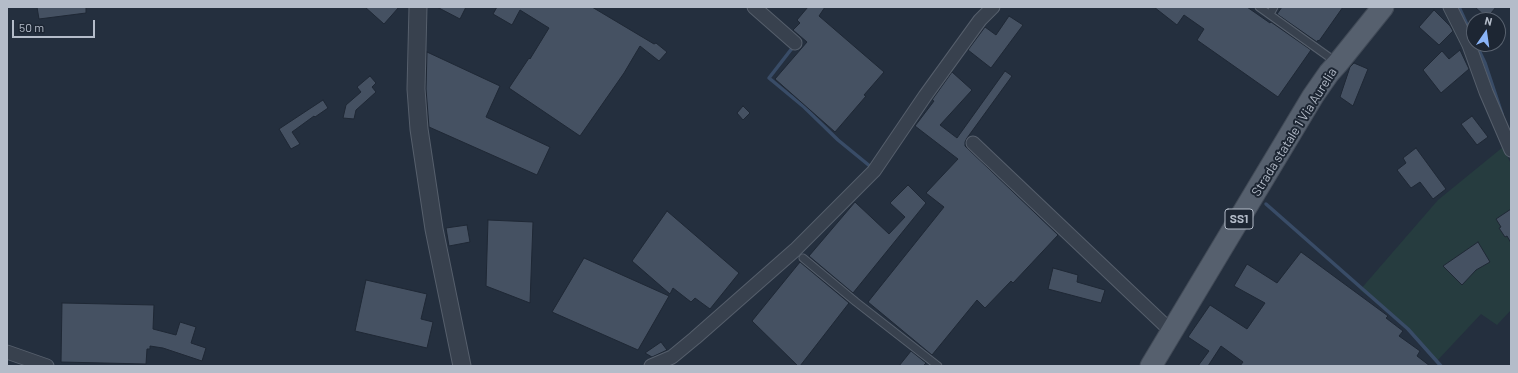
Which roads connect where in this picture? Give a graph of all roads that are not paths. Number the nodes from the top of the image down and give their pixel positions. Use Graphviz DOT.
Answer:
graph roads {
  1 [pos="418,7"];
  2 [pos="754,7"];
  3 [pos="993,7"];
  4 [pos="1260,7"];
  5 [pos="1274,7"];
  6 [pos="1383,7"];
  7 [pos="1450,7"];
  8 [pos="1270,14"];
  9 [pos="795,43"];
  10 [pos="1338,63"];
  11 [pos="973,143"];
  12 [pos="1511,150"];
  13 [pos="803,258"];
  14 [pos="1172,332"];
  15 [pos="7,352"];
  16 [pos="47,366"];
  17 [pos="462,366"];
  18 [pos="651,366"];
  19 [pos="938,366"];
  20 [pos="1151,366"];
  1 -- 17 [label="street"];
  2 -- 9 [label="street"];
  3 -- 18 [label="street"];
  4 -- 8 [label="lane"];
  5 -- 8 [label="lane"];
  6 -- 10 [label="main road, Strada statale 1 Via Aurelia / SS1"];
  7 -- 12 [label="street"];
  8 -- 10 [label="lane"];
  10 -- 14 [label="main road, Strada statale 1 Via Aurelia / SS1"];
  11 -- 14 [label="street"];
  13 -- 19 [label="lane"];
  14 -- 20 [label="main road, Strada statale 1 Via Aurelia / SS1"];
  15 -- 16 [label="street"];
}
